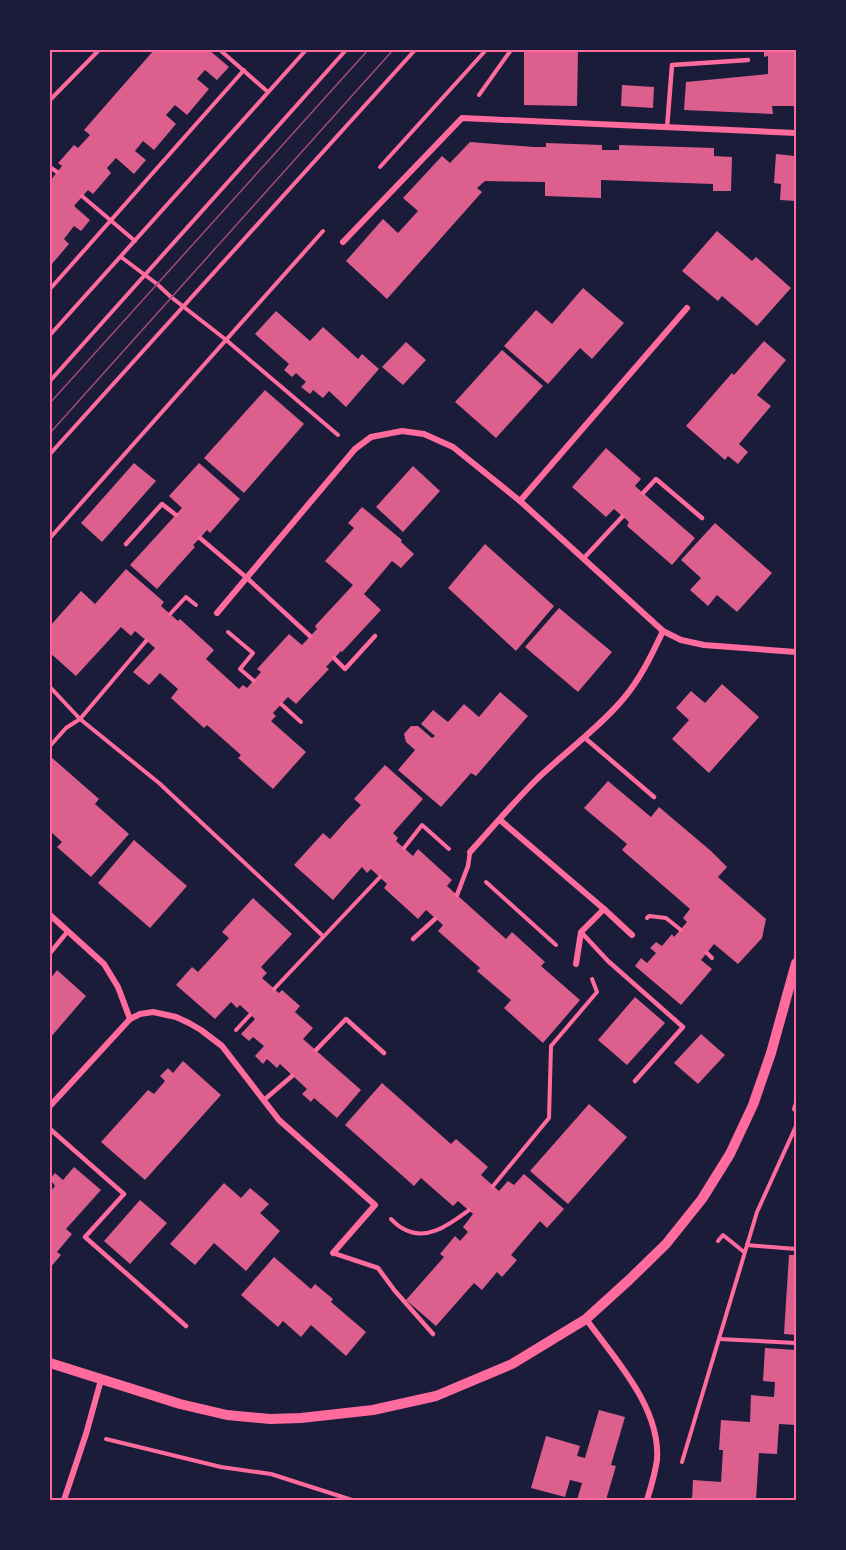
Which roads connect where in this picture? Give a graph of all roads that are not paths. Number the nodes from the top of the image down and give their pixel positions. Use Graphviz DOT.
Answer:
graph roads {
  1 [pos="748,60"];
  2 [pos="667,128"];
  3 [pos="796,133"];
  4 [pos="343,242"];
  5 [pos="687,308"];
  6 [pos="643,493"];
  7 [pos="520,501"];
  8 [pos="176,515"];
  9 [pos="622,517"];
  10 [pos="702,518"];
  11 [pos="200,538"];
  12 [pos="126,544"];
  13 [pos="583,559"];
  14 [pos="247,578"];
  15 [pos="217,613"];
  16 [pos="663,631"];
  17 [pos="310,636"];
  18 [pos="375,636"];
  19 [pos="796,652"];
  20 [pos="334,658"];
  21 [pos="585,738"];
  22 [pos="654,797"];
  23 [pos="500,820"];
  24 [pos="470,852"];
  25 [pos="458,895"];
  26 [pos="604,909"];
  27 [pos="50,915"];
  28 [pos="435,919"];
  29 [pos="68,931"];
  30 [pos="581,932"];
  31 [pos="632,935"];
  32 [pos="413,939"];
  33 [pos="50,952"];
  34 [pos="796,963"];
  35 [pos="576,964"];
  36 [pos="130,1019"];
  37 [pos="316,1050"];
  38 [pos="384,1053"];
  39 [pos="292,1076"];
  40 [pos="635,1081"];
  41 [pos="264,1100"];
  42 [pos="50,1106"];
  43 [pos="50,1129"];
  44 [pos="333,1253"];
  45 [pos="586,1319"];
  46 [pos="186,1326"];
  47 [pos="433,1334"];
  48 [pos="50,1364"];
  49 [pos="101,1380"];
  50 [pos="64,1500"];
  51 [pos="647,1500"];
  1 -- 2 [label="lane"];
  2 -- 3 [label="street"];
  2 -- 4 [label="street"];
  5 -- 7 [label="street"];
  6 -- 10 [label="lane"];
  7 -- 13 [label="street"];
  7 -- 14 [label="street"];
  8 -- 12 [label="lane"];
  9 -- 13 [label="lane"];
  11 -- 14 [label="lane"];
  13 -- 16 [label="street"];
  14 -- 15 [label="street"];
  14 -- 17 [label="lane"];
  16 -- 19 [label="street"];
  16 -- 21 [label="street"];
  18 -- 20 [label="lane"];
  21 -- 22 [label="lane"];
  21 -- 23 [label="street"];
  23 -- 24 [label="street"];
  23 -- 26 [label="street"];
  24 -- 25 [label="lane"];
  26 -- 30 [label="street"];
  26 -- 31 [label="street"];
  27 -- 29 [label="street"];
  28 -- 32 [label="lane"];
  29 -- 33 [label="lane"];
  29 -- 36 [label="street"];
  30 -- 35 [label="street"];
  30 -- 40 [label="lane"];
  34 -- 45 [label="street"];
  36 -- 41 [label="street"];
  36 -- 42 [label="street"];
  37 -- 38 [label="lane"];
  39 -- 41 [label="lane"];
  41 -- 44 [label="street"];
  43 -- 46 [label="lane"];
  44 -- 47 [label="lane"];
  45 -- 49 [label="street"];
  45 -- 51 [label="street"];
  48 -- 49 [label="street"];
  49 -- 50 [label="street"];
}
